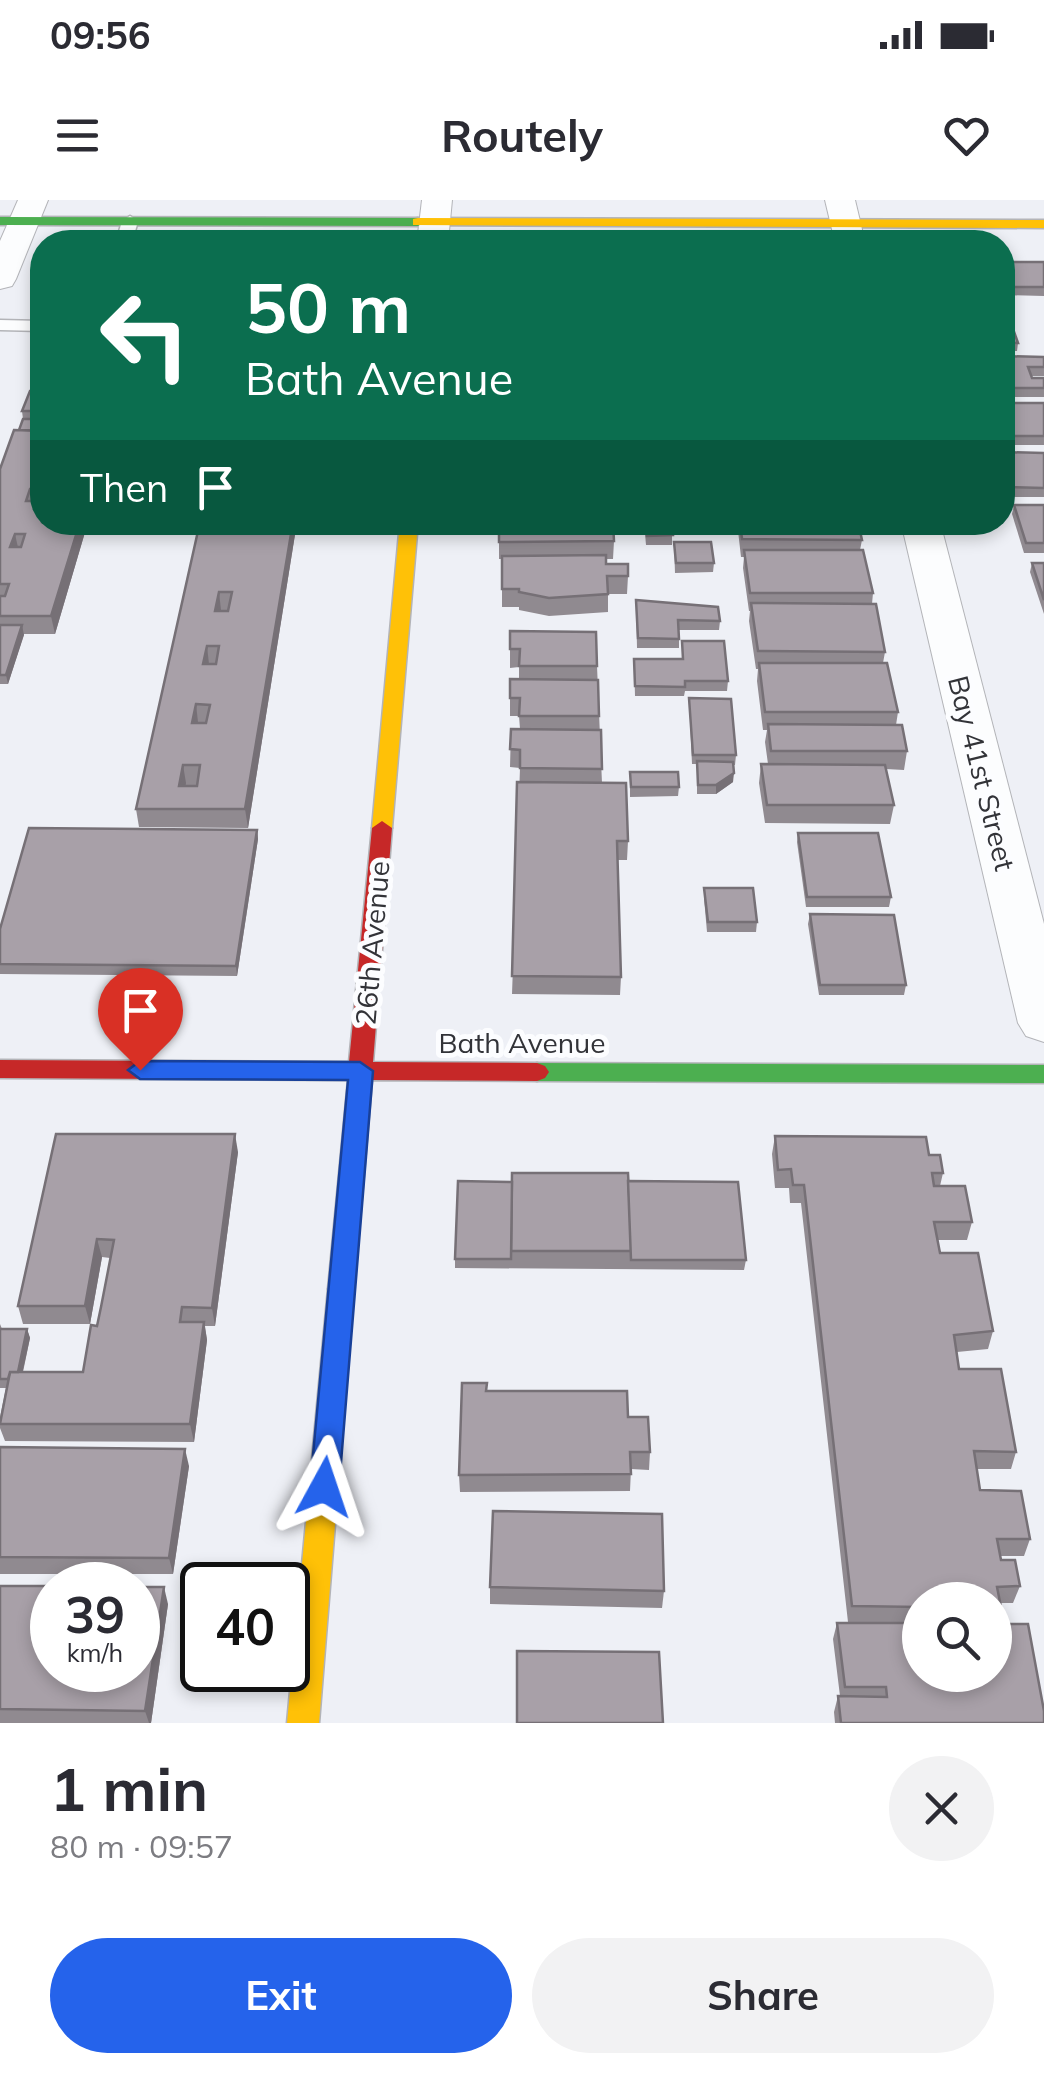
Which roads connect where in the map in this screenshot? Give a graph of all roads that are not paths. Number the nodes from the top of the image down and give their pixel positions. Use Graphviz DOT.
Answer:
graph roads {
  1 [pos="19,214"];
  2 [pos="435,222"];
  3 [pos="845,222"];
  4 [pos="1044,224"];
  5 [pos="115,230"];
  6 [pos="189,230"];
  7 [pos="0,280"];
  8 [pos="0,325"];
  9 [pos="30,326"];
  10 [pos="408,535"];
  11 [pos="923,535"];
  12 [pos="1044,1023"];
  13 [pos="0,1070"];
  14 [pos="360,1071"];
  15 [pos="1044,1074"];
  16 [pos="304,1723"];
  1 -- 5 [label="street"];
  1 -- 7 [label="street"];
  2 -- 3 [label="street"];
  2 -- 6 [label="street"];
  3 -- 4 [label="street"];
  8 -- 9 [label="lane"];
  10 -- 14 [label="street, 26th Avenue"];
  11 -- 12 [label="street, Bay 41st Street"];
  13 -- 14 [label="street, Bath Avenue"];
  14 -- 15 [label="street, Bath Avenue"];
  14 -- 16 [label="street, 26th Avenue"];
}
